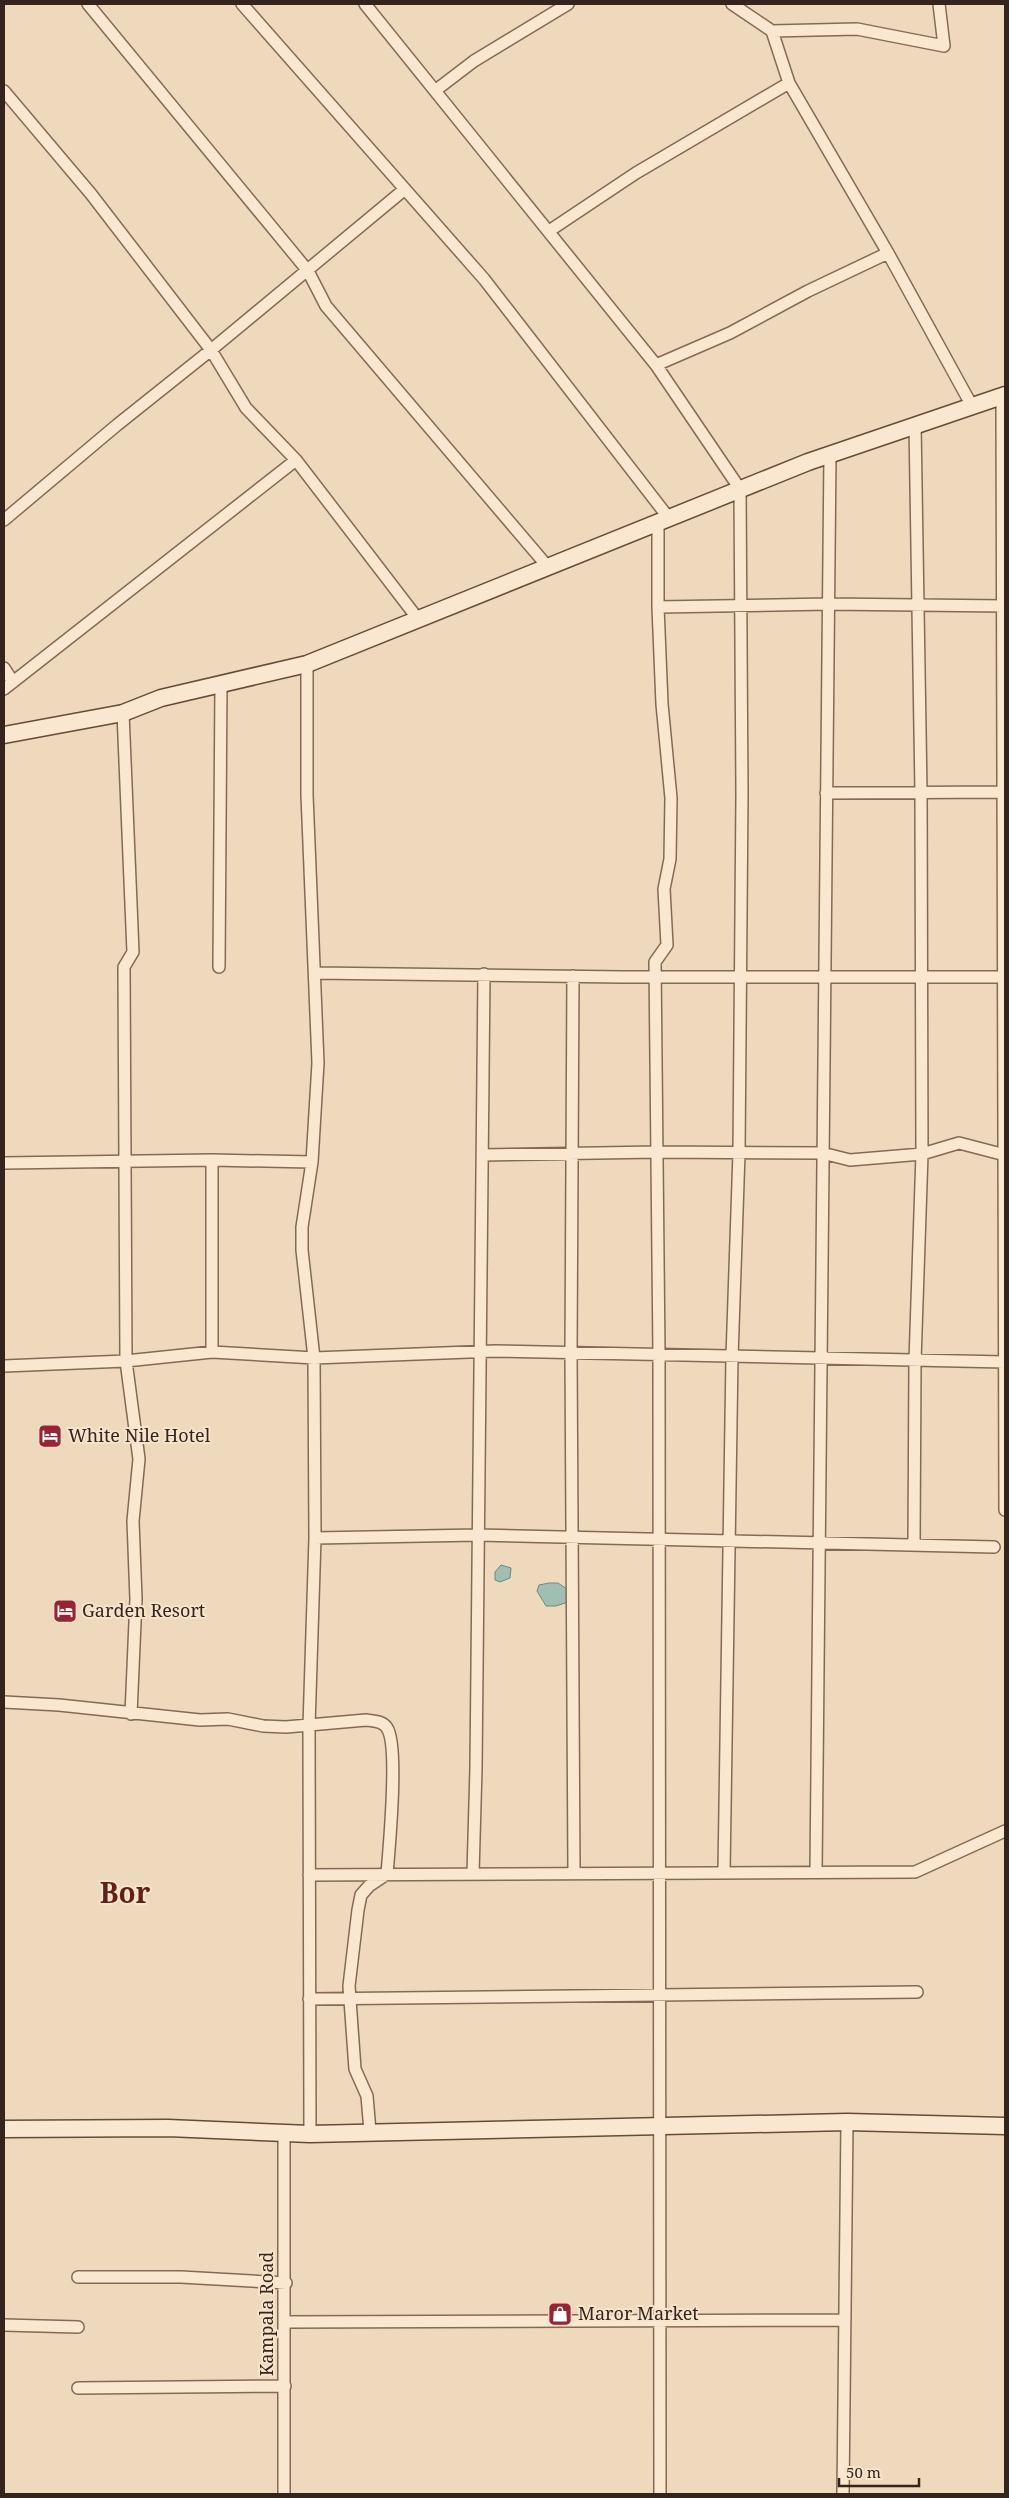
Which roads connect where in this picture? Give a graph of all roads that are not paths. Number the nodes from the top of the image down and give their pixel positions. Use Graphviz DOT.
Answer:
graph roads {
  1 [pos="88,4"];
  2 [pos="242,4"];
  3 [pos="365,4"];
  4 [pos="568,4"];
  5 [pos="732,4"];
  6 [pos="939,4"];
  7 [pos="772,31"];
  8 [pos="789,83"];
  9 [pos="436,90"];
  10 [pos="4,91"];
  11 [pos="405,189"];
  12 [pos="549,231"];
  13 [pos="888,253"];
  14 [pos="308,272"];
  15 [pos="211,350"];
  16 [pos="656,365"];
  17 [pos="1003,396"];
  18 [pos="972,406"];
  19 [pos="915,424"];
  20 [pos="830,454"];
  21 [pos="296,460"];
  22 [pos="740,489"];
  23 [pos="663,519"];
  24 [pos="4,520"];
  25 [pos="548,567"];
  26 [pos="828,604"];
  27 [pos="918,605"];
  28 [pos="1004,606"];
  29 [pos="658,607"];
  30 [pos="741,607"];
  31 [pos="418,619"];
  32 [pos="307,664"];
  33 [pos="4,668"];
  34 [pos="13,682"];
  35 [pos="221,684"];
  36 [pos="4,690"];
  37 [pos="123,713"];
  38 [pos="4,735"];
  39 [pos="920,792"];
  40 [pos="1004,792"];
  41 [pos="826,793"];
  42 [pos="219,967"];
  43 [pos="315,973"];
  44 [pos="484,974"];
  45 [pos="573,976"];
  46 [pos="655,977"];
  47 [pos="741,977"];
  48 [pos="824,977"];
  49 [pos="920,977"];
  50 [pos="1004,977"];
  51 [pos="657,1152"];
  52 [pos="739,1153"];
  53 [pos="572,1154"];
  54 [pos="822,1154"];
  55 [pos="922,1154"];
  56 [pos="482,1155"];
  57 [pos="1005,1155"];
  58 [pos="212,1160"];
  59 [pos="124,1161"];
  60 [pos="312,1162"];
  61 [pos="4,1163"];
  62 [pos="479,1351"];
  63 [pos="212,1352"];
  64 [pos="571,1353"];
  65 [pos="659,1355"];
  66 [pos="732,1357"];
  67 [pos="314,1358"];
  68 [pos="820,1359"];
  69 [pos="126,1361"];
  70 [pos="916,1361"];
  71 [pos="1004,1362"];
  72 [pos="4,1366"];
  73 [pos="1005,1510"];
  74 [pos="478,1536"];
  75 [pos="315,1538"];
  76 [pos="572,1538"];
  77 [pos="659,1539"];
  78 [pos="730,1540"];
  79 [pos="818,1544"];
  80 [pos="914,1545"];
  81 [pos="994,1547"];
  82 [pos="4,1702"];
  83 [pos="130,1714"];
  84 [pos="309,1726"];
  85 [pos="1005,1831"];
  86 [pos="658,1872"];
  87 [pos="724,1872"];
  88 [pos="816,1872"];
  89 [pos="574,1873"];
  90 [pos="387,1874"];
  91 [pos="472,1874"];
  92 [pos="309,1875"];
  93 [pos="916,1992"];
  94 [pos="658,1995"];
  95 [pos="349,1999"];
  96 [pos="309,2000"];
  97 [pos="847,2122"];
  98 [pos="1005,2126"];
  99 [pos="659,2128"];
  100 [pos="4,2129"];
  101 [pos="370,2131"];
  102 [pos="284,2134"];
  103 [pos="310,2134"];
  104 [pos="78,2277"];
  105 [pos="286,2283"];
  106 [pos="659,2320"];
  107 [pos="844,2320"];
  108 [pos="285,2322"];
  109 [pos="4,2326"];
  110 [pos="78,2327"];
  111 [pos="285,2386"];
  112 [pos="78,2388"];
  113 [pos="284,2494"];
  114 [pos="660,2494"];
  115 [pos="843,2494"];
  1 -- 14 [label="street"];
  2 -- 11 [label="street"];
  3 -- 9 [label="street"];
  4 -- 9 [label="street"];
  5 -- 7 [label="street"];
  6 -- 7 [label="street"];
  7 -- 8 [label="street"];
  8 -- 12 [label="street"];
  8 -- 13 [label="street"];
  9 -- 12 [label="street"];
  10 -- 15 [label="street"];
  11 -- 14 [label="street"];
  11 -- 23 [label="street"];
  12 -- 16 [label="street"];
  13 -- 16 [label="street"];
  13 -- 18 [label="street"];
  14 -- 15 [label="street"];
  14 -- 25 [label="street"];
  15 -- 21 [label="street"];
  15 -- 24 [label="street"];
  16 -- 22 [label="street"];
  17 -- 18 [label="street"];
  17 -- 28 [label="street"];
  18 -- 19 [label="street"];
  19 -- 20 [label="street"];
  19 -- 27 [label="street"];
  20 -- 22 [label="street"];
  20 -- 26 [label="street"];
  21 -- 31 [label="street"];
  21 -- 34 [label="street"];
  22 -- 23 [label="street"];
  22 -- 30 [label="street"];
  23 -- 25 [label="street"];
  23 -- 29 [label="street"];
  25 -- 31 [label="street"];
  26 -- 27 [label="street"];
  26 -- 30 [label="street"];
  26 -- 41 [label="street"];
  27 -- 28 [label="street"];
  27 -- 39 [label="street"];
  28 -- 40 [label="street"];
  29 -- 30 [label="street"];
  29 -- 46 [label="street"];
  30 -- 47 [label="street"];
  31 -- 32 [label="street"];
  32 -- 35 [label="street"];
  32 -- 43 [label="street"];
  33 -- 34 [label="street"];
  34 -- 36 [label="street"];
  35 -- 37 [label="street"];
  35 -- 42 [label="street"];
  37 -- 38 [label="street"];
  37 -- 59 [label="street"];
  39 -- 40 [label="street"];
  39 -- 41 [label="street"];
  39 -- 49 [label="street"];
  40 -- 50 [label="street"];
  41 -- 48 [label="street"];
  43 -- 44 [label="street"];
  43 -- 60 [label="street"];
  44 -- 45 [label="street"];
  44 -- 56 [label="street"];
  45 -- 46 [label="street"];
  45 -- 53 [label="street"];
  46 -- 47 [label="street"];
  46 -- 51 [label="street"];
  47 -- 48 [label="street"];
  47 -- 52 [label="street"];
  48 -- 49 [label="street"];
  48 -- 54 [label="street"];
  49 -- 50 [label="street"];
  49 -- 55 [label="street"];
  50 -- 57 [label="street"];
  51 -- 52 [label="street"];
  51 -- 53 [label="street"];
  51 -- 65 [label="street"];
  52 -- 54 [label="street"];
  52 -- 66 [label="street"];
  53 -- 56 [label="street"];
  53 -- 64 [label="street"];
  54 -- 55 [label="street"];
  54 -- 68 [label="street"];
  55 -- 57 [label="street"];
  55 -- 70 [label="street"];
  56 -- 62 [label="street"];
  57 -- 71 [label="street"];
  58 -- 59 [label="street"];
  58 -- 60 [label="street"];
  58 -- 63 [label="street"];
  59 -- 61 [label="street"];
  59 -- 69 [label="street"];
  60 -- 67 [label="street"];
  62 -- 64 [label="street"];
  62 -- 67 [label="street"];
  62 -- 74 [label="street"];
  63 -- 67 [label="street"];
  63 -- 69 [label="street"];
  64 -- 65 [label="street"];
  64 -- 76 [label="street"];
  65 -- 66 [label="street"];
  65 -- 77 [label="street"];
  66 -- 68 [label="street"];
  66 -- 78 [label="street"];
  67 -- 75 [label="street"];
  68 -- 70 [label="street"];
  68 -- 79 [label="street"];
  69 -- 72 [label="street"];
  69 -- 83 [label="street"];
  70 -- 71 [label="street"];
  70 -- 80 [label="street"];
  71 -- 73 [label="street"];
  74 -- 75 [label="street"];
  74 -- 76 [label="street"];
  74 -- 91 [label="street"];
  75 -- 84 [label="street"];
  76 -- 77 [label="street"];
  76 -- 89 [label="street"];
  77 -- 78 [label="street"];
  77 -- 86 [label="street"];
  78 -- 79 [label="street"];
  78 -- 87 [label="street"];
  79 -- 80 [label="street"];
  79 -- 88 [label="street"];
  80 -- 81 [label="street"];
  82 -- 83 [label="street"];
  83 -- 84 [label="street"];
  84 -- 90 [label="street"];
  84 -- 92 [label="street"];
  85 -- 88 [label="street"];
  86 -- 87 [label="street"];
  86 -- 89 [label="street"];
  86 -- 94 [label="street"];
  87 -- 88 [label="street"];
  89 -- 91 [label="street"];
  90 -- 91 [label="street"];
  90 -- 92 [label="street"];
  90 -- 95 [label="street"];
  92 -- 96 [label="street"];
  93 -- 94 [label="street"];
  94 -- 95 [label="street"];
  94 -- 99 [label="street"];
  95 -- 96 [label="street"];
  95 -- 101 [label="street"];
  96 -- 103 [label="street"];
  97 -- 98 [label="street"];
  97 -- 99 [label="street"];
  97 -- 107 [label="street"];
  99 -- 101 [label="street"];
  99 -- 106 [label="street"];
  100 -- 102 [label="street"];
  101 -- 103 [label="street"];
  102 -- 103 [label="street"];
  102 -- 105 [label="street, Kampala Road"];
  104 -- 105 [label="street"];
  105 -- 108 [label="street, Kampala Road"];
  106 -- 107 [label="street"];
  106 -- 108 [label="street"];
  106 -- 114 [label="street"];
  107 -- 115 [label="street"];
  108 -- 111 [label="street, Kampala Road"];
  109 -- 110 [label="street"];
  111 -- 112 [label="street"];
  111 -- 113 [label="street, Kampala Road"];
}
